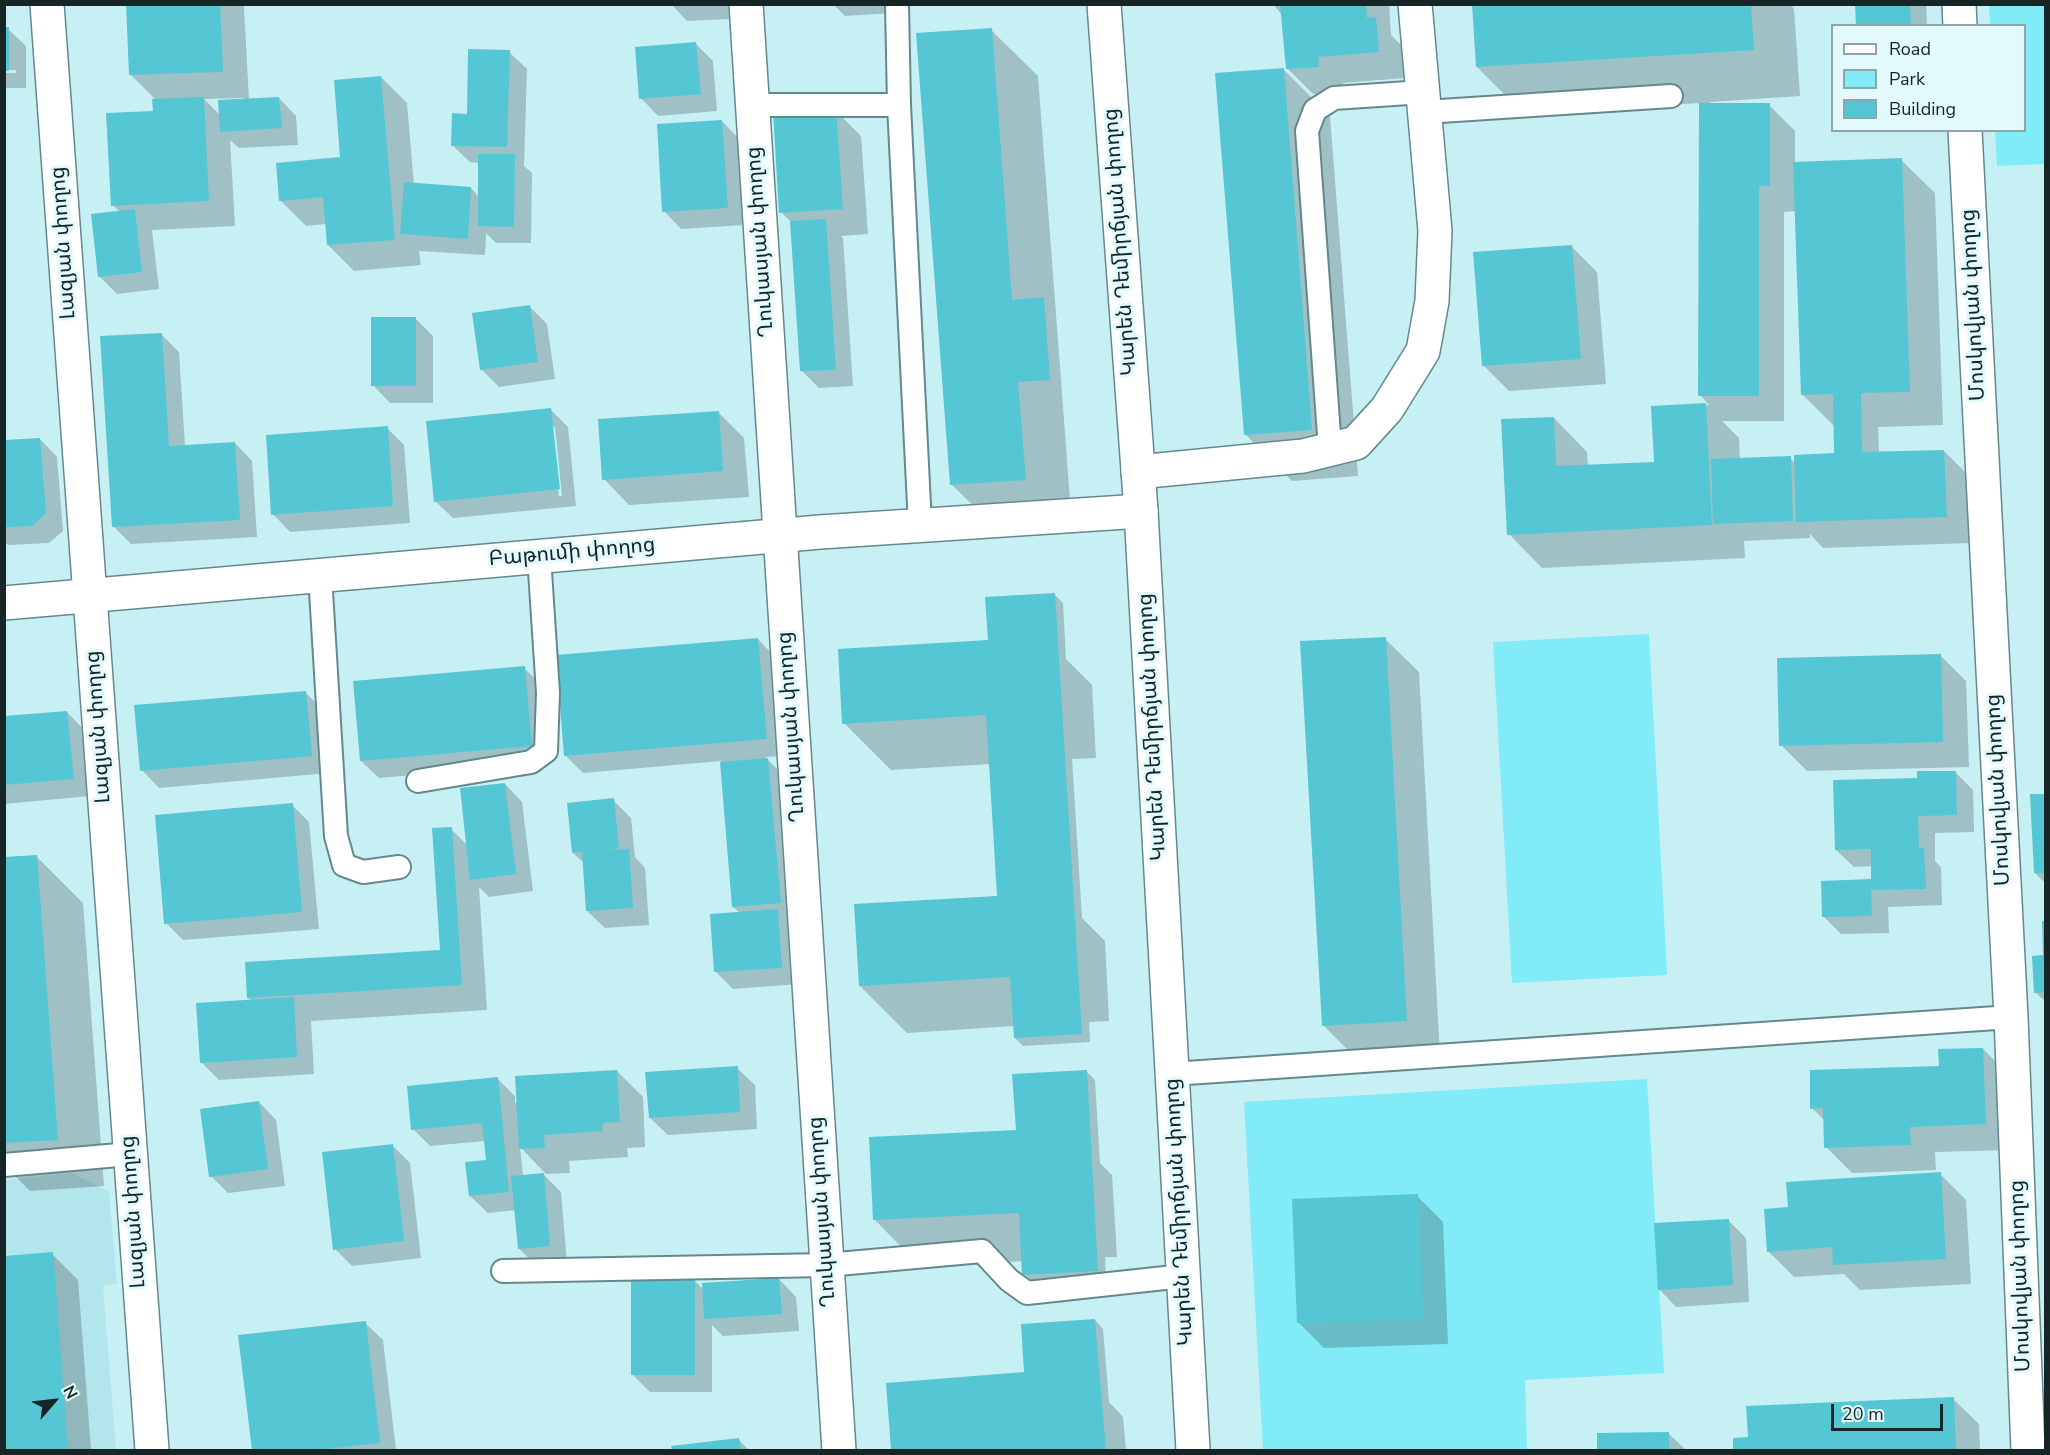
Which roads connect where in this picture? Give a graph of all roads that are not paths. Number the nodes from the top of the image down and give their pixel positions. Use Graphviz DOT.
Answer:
graph roads {
  1 [pos="47,4"];
  2 [pos="746,4"];
  3 [pos="897,4"];
  4 [pos="1104,4"];
  5 [pos="1414,4"];
  6 [pos="1959,4"];
  7 [pos="1960,24"];
  8 [pos="1671,96"];
  9 [pos="1424,102"];
  10 [pos="752,105"];
  11 [pos="899,105"];
  12 [pos="1965,132"];
  13 [pos="1330,449"];
  14 [pos="1138,472"];
  15 [pos="1141,511"];
  16 [pos="920,525"];
  17 [pos="780,536"];
  18 [pos="539,556"];
  19 [pos="320,575"];
  20 [pos="89,595"];
  21 [pos="4,603"];
  22 [pos="418,781"];
  23 [pos="399,867"];
  24 [pos="2011,1017"];
  25 [pos="1172,1074"];
  26 [pos="130,1154"];
  27 [pos="4,1165"];
  28 [pos="827,1265"];
  29 [pos="503,1271"];
  30 [pos="1183,1276"];
  31 [pos="152,1450"];
  32 [pos="838,1450"];
  33 [pos="1193,1450"];
  34 [pos="2028,1450"];
  1 -- 20 [label="street, Լազյան փողոց"];
  2 -- 10 [label="street, Ղուկասյան փողոց"];
  3 -- 11 [label="lane"];
  4 -- 14 [label="street, Կարեն Դեմիրճյան փողոց"];
  5 -- 9 [label="street"];
  6 -- 7 [label="street"];
  8 -- 9 [label="lane"];
  9 -- 13 [label="street"];
  9 -- 13 [label="lane"];
  10 -- 11 [label="lane"];
  10 -- 17 [label="street, Ղուկասյան փողոց"];
  11 -- 16 [label="lane"];
  12 -- 24 [label="street, Մոսկովյան փողոց"];
  13 -- 14 [label="street"];
  14 -- 15 [label="street, Կարեն Դեմիրճյան փողոց"];
  15 -- 16 [label="street, Բաթումի փողոց"];
  15 -- 25 [label="street, Կարեն Դեմիրճյան փողոց"];
  16 -- 17 [label="street, Բաթումի փողոց"];
  17 -- 18 [label="street, Բաթումի փողոց"];
  17 -- 28 [label="street, Ղուկասյան փողոց"];
  18 -- 19 [label="street, Բաթումի փողոց"];
  18 -- 22 [label="lane"];
  19 -- 20 [label="street, Բաթումի փողոց"];
  19 -- 23 [label="lane"];
  20 -- 21 [label="street, Բաթումի փողոց"];
  20 -- 26 [label="street, Լազյան փողոց"];
  24 -- 25 [label="lane"];
  24 -- 34 [label="street, Մոսկովյան փողոց"];
  25 -- 30 [label="street, Կարեն Դեմիրճյան փողոց"];
  26 -- 27 [label="lane"];
  26 -- 31 [label="street, Լազյան փողոց"];
  28 -- 29 [label="lane"];
  28 -- 30 [label="lane"];
  28 -- 32 [label="street, Ղուկասյան փողոց"];
  30 -- 33 [label="street, Կարեն Դեմիրճյան փողոց"];
}
